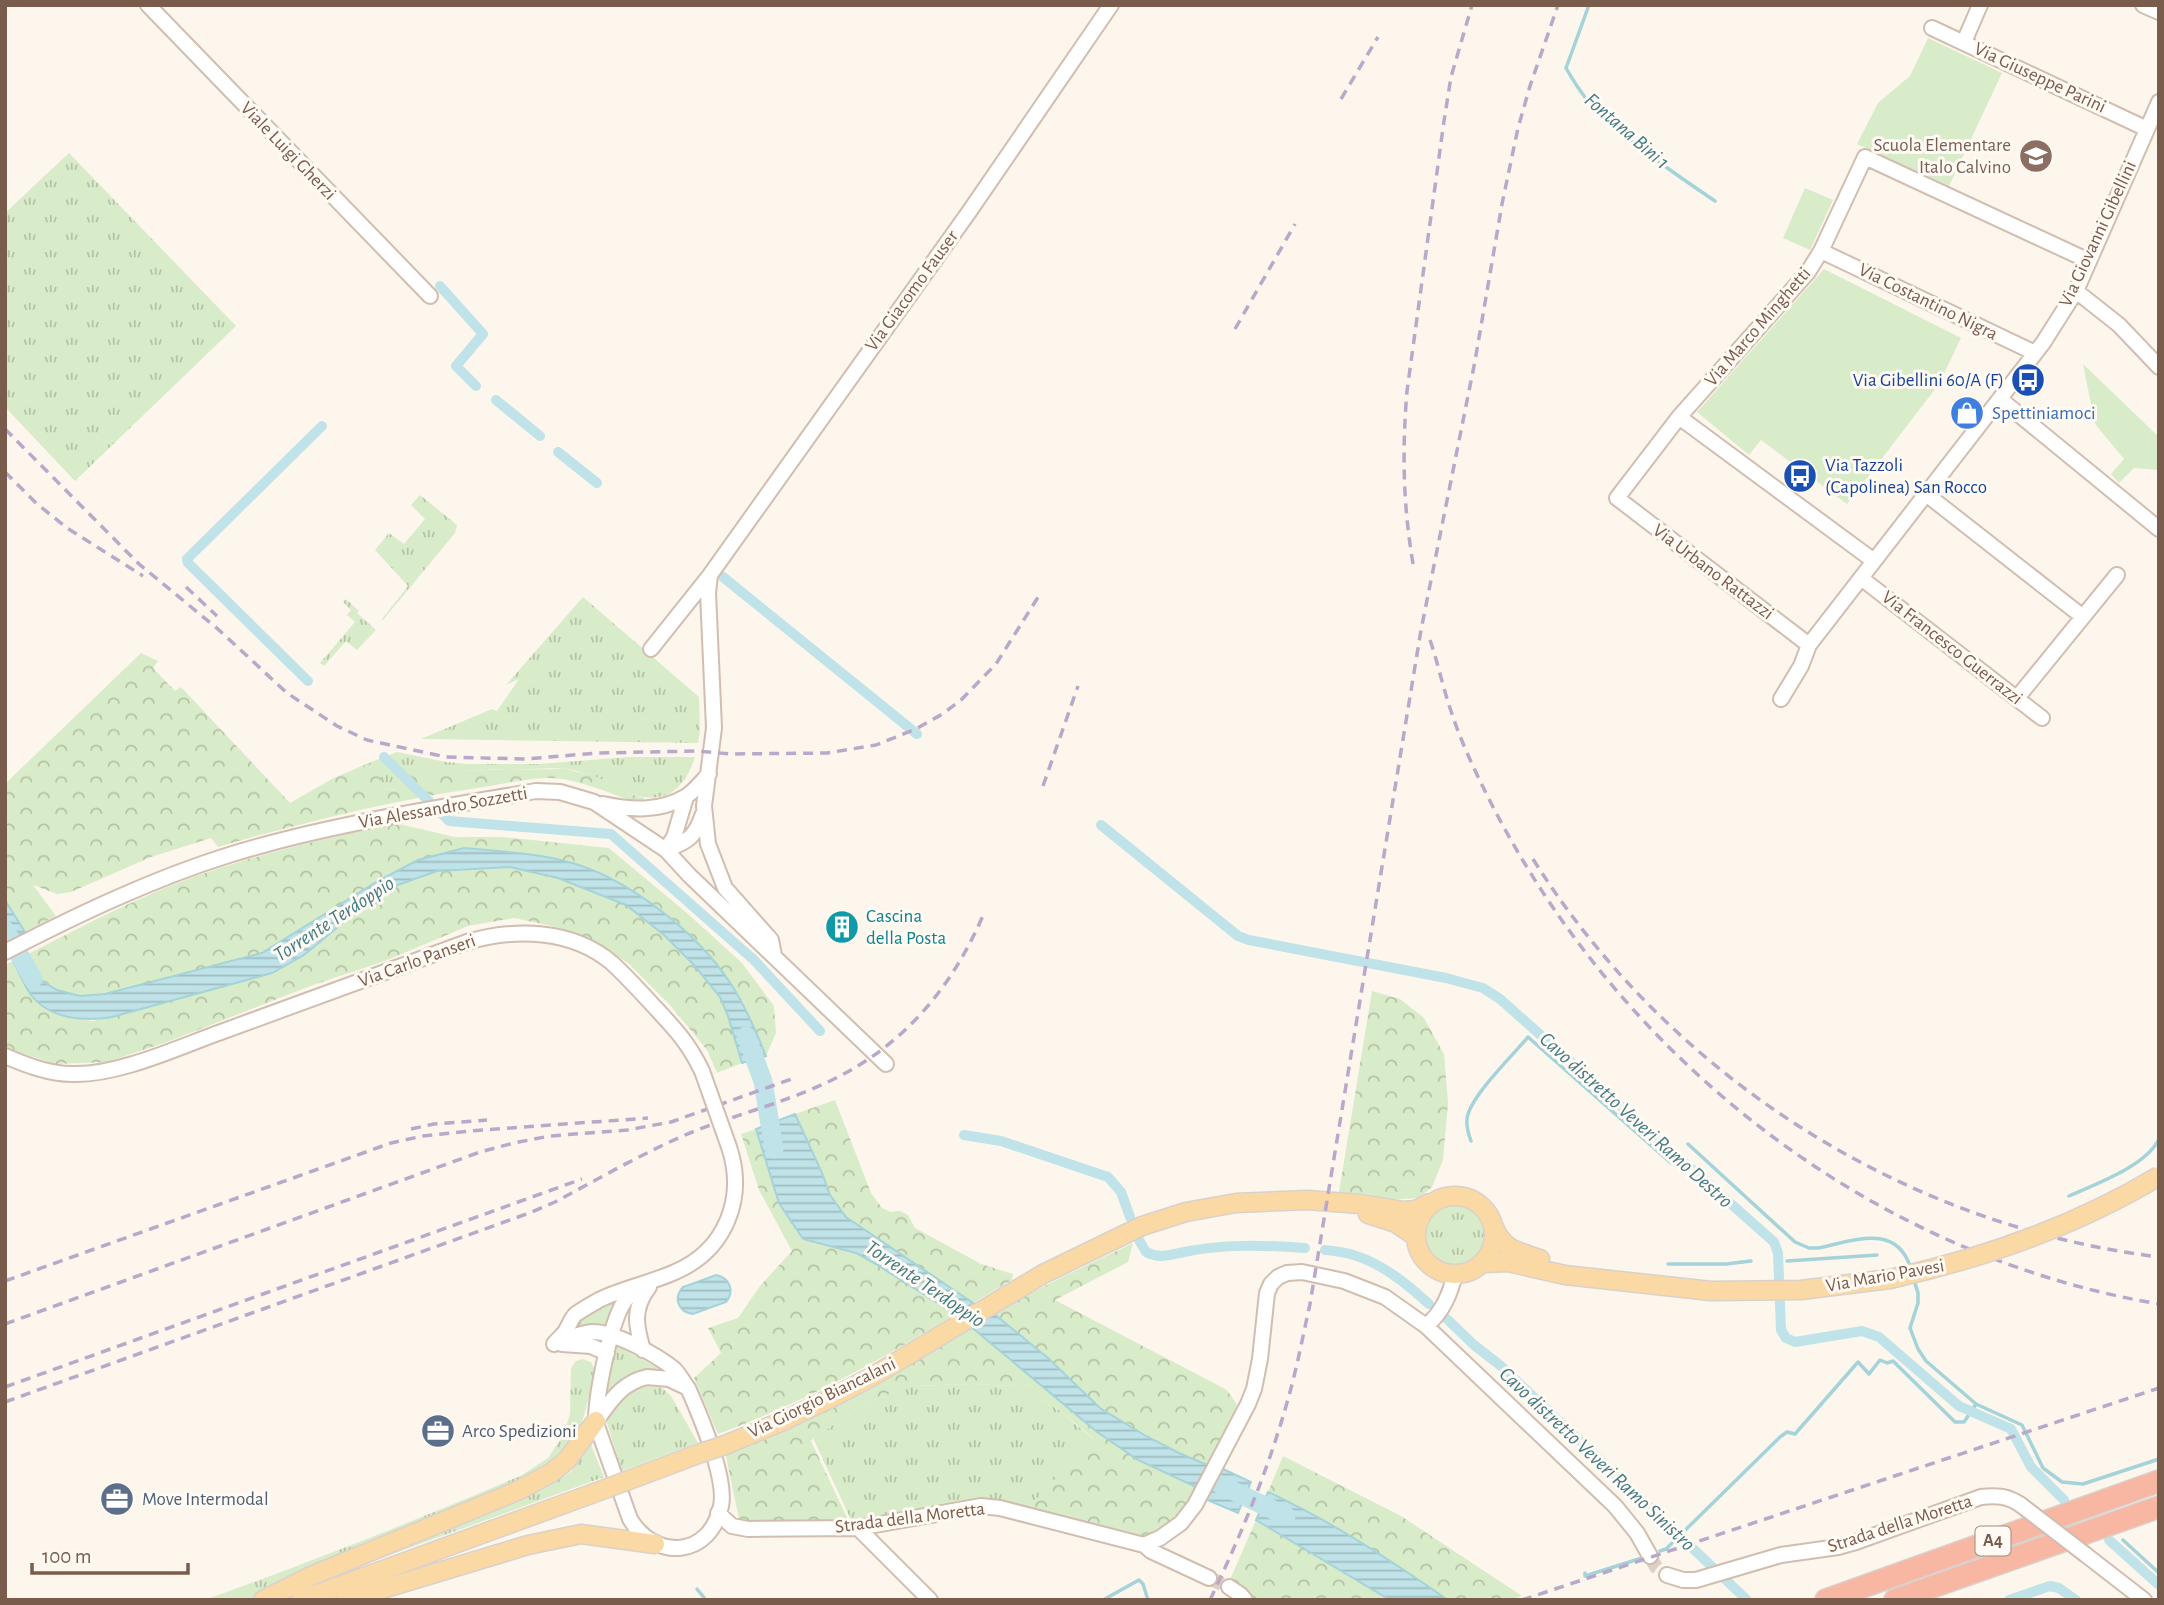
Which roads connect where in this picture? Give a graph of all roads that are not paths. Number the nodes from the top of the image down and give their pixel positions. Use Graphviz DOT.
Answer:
graph roads {
  1 [pos="148,5"];
  2 [pos="1111,5"];
  3 [pos="1980,5"];
  4 [pos="2143,5"];
  5 [pos="2159,12"];
  6 [pos="1932,28"];
  7 [pos="1964,42"];
  8 [pos="2159,102"];
  9 [pos="2147,129"];
  10 [pos="1821,251"];
  11 [pos="2089,261"];
  12 [pos="2076,290"];
  13 [pos="430,296"];
  14 [pos="2035,353"];
  15 [pos="2159,367"];
  16 [pos="2000,399"];
  17 [pos="1679,417"];
  18 [pos="1926,494"];
  19 [pos="1617,498"];
  20 [pos="2159,529"];
  21 [pos="1874,561"];
  22 [pos="710,575"];
  23 [pos="2118,575"];
  24 [pos="1861,578"];
  25 [pos="2083,617"];
  26 [pos="1809,645"];
  27 [pos="651,649"];
  28 [pos="2017,698"];
  29 [pos="1781,699"];
  30 [pos="2042,718"];
  31 [pos="709,774"];
  32 [pos="686,797"];
  33 [pos="594,802"];
  34 [pos="703,813"];
  35 [pos="666,850"];
  36 [pos="5,951"];
  37 [pos="774,955"];
  38 [pos="5,1056"];
  39 [pos="886,1064"];
  40 [pos="2159,1177"];
  41 [pos="1335,1203"];
  42 [pos="1430,1203"];
  43 [pos="1493,1226"];
  44 [pos="1415,1236"];
  45 [pos="1483,1263"];
  46 [pos="1455,1274"];
  47 [pos="1593,1276"];
  48 [pos="654,1281"];
  49 [pos="1426,1326"];
  50 [pos="612,1336"];
  51 [pos="554,1343"];
  52 [pos="643,1350"];
  53 [pos="607,1353"];
  54 [pos="688,1388"];
  55 [pos="596,1421"];
  56 [pos="2159,1481"];
  57 [pos="2159,1507"];
  58 [pos="718,1513"];
  59 [pos="858,1528"];
  60 [pos="655,1544"];
  61 [pos="1144,1545"];
  62 [pos="1650,1556"];
  63 [pos="1667,1575"];
  64 [pos="1209,1578"];
  65 [pos="1229,1587"];
  66 [pos="263,1600"];
  67 [pos="301,1600"];
  68 [pos="346,1600"];
  69 [pos="930,1600"];
  70 [pos="1245,1600"];
  71 [pos="1826,1600"];
  72 [pos="1895,1600"];
  73 [pos="2144,1600"];
  1 -- 13 [label="street, Viale Luigi Gherzi"];
  2 -- 22 [label="street, Via Giacomo Fauser"];
  3 -- 7 [label="street"];
  4 -- 5 [label="street"];
  6 -- 7 [label="street, Via Giuseppe Parini"];
  7 -- 9 [label="street, Via Giuseppe Parini"];
  8 -- 9 [label="street, Via Giovanni Gibellini"];
  9 -- 11 [label="street, Via Giovanni Gibellini"];
  10 -- 11 [label="street, Via Marco Minghetti"];
  10 -- 14 [label="street, Via Costantino Nigra"];
  10 -- 17 [label="street, Via Marco Minghetti"];
  11 -- 12 [label="street, Via Giovanni Gibellini"];
  12 -- 14 [label="street, Via Giovanni Gibellini"];
  12 -- 15 [label="street"];
  14 -- 16 [label="street, Via Giovanni Gibellini"];
  16 -- 18 [label="street, Via Giovanni Gibellini"];
  16 -- 20 [label="street"];
  17 -- 19 [label="street, Via Marco Minghetti"];
  17 -- 21 [label="street"];
  18 -- 21 [label="street, Via Giovanni Gibellini"];
  18 -- 25 [label="street"];
  19 -- 26 [label="street, Via Urbano Rattazzi"];
  21 -- 24 [label="street, Via Giovanni Gibellini"];
  22 -- 27 [label="street, Via Giacomo Fauser"];
  22 -- 31 [label="street"];
  23 -- 25 [label="street"];
  24 -- 26 [label="street, Via Giovanni Gibellini"];
  24 -- 28 [label="street, Via Francesco Guerrazzi"];
  25 -- 28 [label="street"];
  26 -- 29 [label="street, Via Giovanni Gibellini"];
  28 -- 30 [label="street, Via Francesco Guerrazzi"];
  31 -- 32 [label="street"];
  31 -- 34 [label="street"];
  32 -- 33 [label="street"];
  32 -- 35 [label="street"];
  33 -- 35 [label="street, Via Alessandro Sozzetti"];
  33 -- 36 [label="street, Via Alessandro Sozzetti"];
  34 -- 35 [label="street"];
  34 -- 37 [label="street"];
  35 -- 37 [label="street, Via Alessandro Sozzetti"];
  37 -- 39 [label="street, Via Alessandro Sozzetti"];
  38 -- 48 [label="street, Via Carlo Panseri, bridge"];
  40 -- 47 [label="main road, Via Mario Pavesi, bridge"];
  41 -- 42 [label="main road"];
  41 -- 44 [label="main road"];
  41 -- 67 [label="main road, Via Giorgio Biancalani, bridge"];
  42 -- 43 [label="main road"];
  42 -- 44 [label="main road"];
  43 -- 45 [label="main road"];
  43 -- 47 [label="main road"];
  44 -- 46 [label="main road"];
  45 -- 46 [label="main road"];
  45 -- 47 [label="main road"];
  46 -- 49 [label="street"];
  48 -- 50 [label="street, Via Carlo Panseri"];
  48 -- 51 [label="street, Via Carlo Panseri"];
  48 -- 52 [label="street"];
  49 -- 61 [label="street"];
  49 -- 62 [label="street"];
  50 -- 51 [label="street"];
  50 -- 52 [label="street"];
  50 -- 53 [label="street, Via Carlo Panseri"];
  51 -- 53 [label="street"];
  52 -- 54 [label="street"];
  53 -- 55 [label="street, Via Carlo Panseri"];
  54 -- 55 [label="street"];
  54 -- 58 [label="street"];
  55 -- 60 [label="street"];
  55 -- 66 [label="main road"];
  56 -- 71 [label="highway, A4"];
  57 -- 72 [label="highway, A4"];
  58 -- 59 [label="street, Strada della Moretta"];
  58 -- 60 [label="street"];
  59 -- 61 [label="street, Strada della Moretta"];
  59 -- 69 [label="street"];
  60 -- 68 [label="main road"];
  61 -- 64 [label="street, Strada della Moretta"];
  63 -- 73 [label="street, Strada della Moretta, bridge"];
  65 -- 70 [label="street"];
}
